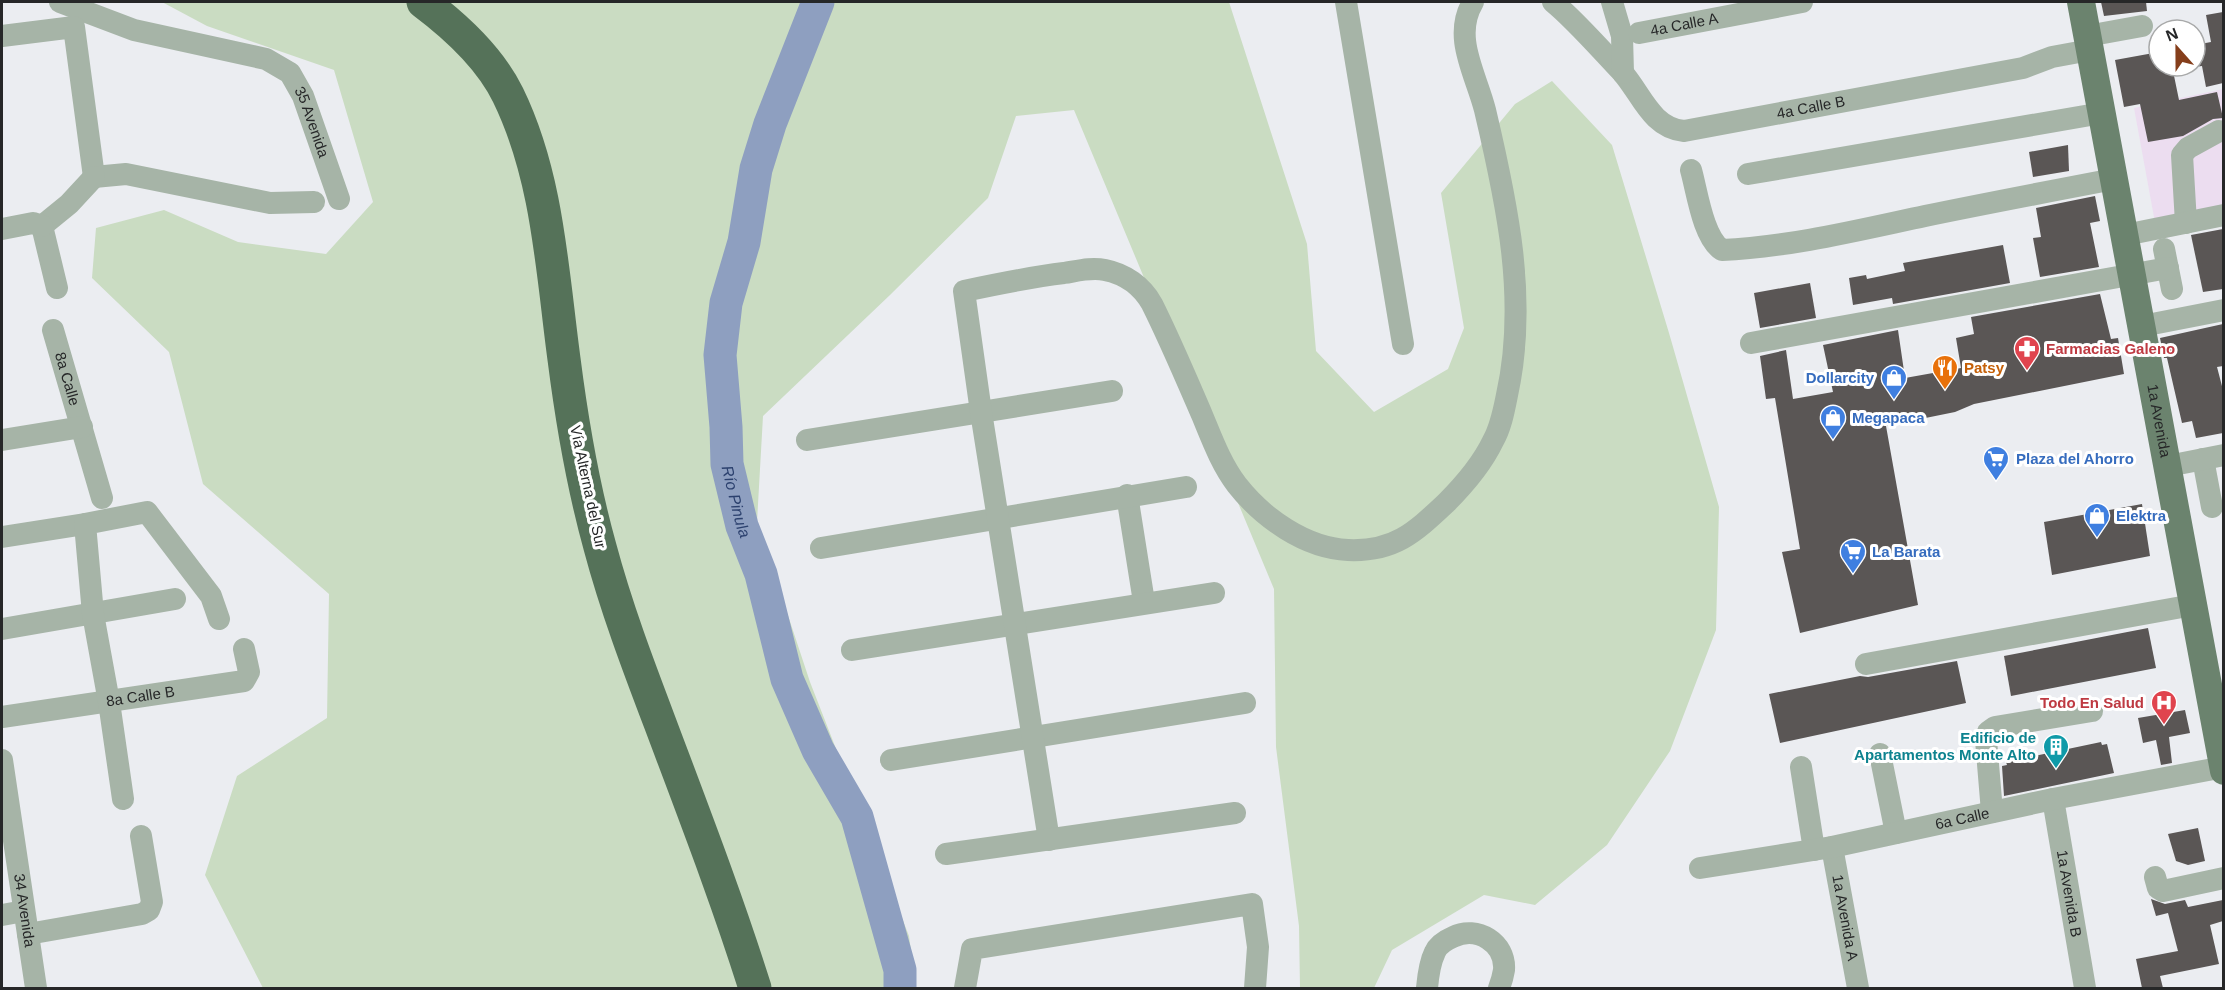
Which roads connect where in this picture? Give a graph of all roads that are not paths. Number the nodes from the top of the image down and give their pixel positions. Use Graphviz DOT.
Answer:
graph roads {
  1 [pos="60,2"];
  2 [pos="423,2"];
  3 [pos="460,2"];
  4 [pos="1346,2"];
  5 [pos="1473,2"];
  6 [pos="1553,2"];
  7 [pos="1612,2"];
  8 [pos="1802,2"];
  9 [pos="2081,2"];
  10 [pos="2142,26"];
  11 [pos="1639,33"];
  12 [pos="2,36"];
  13 [pos="2090,49"];
  14 [pos="1623,73"];
  15 [pos="2102,113"];
  16 [pos="2219,131"];
  17 [pos="1691,170"];
  18 [pos="1748,174"];
  19 [pos="94,177"];
  20 [pos="2114,179"];
  21 [pos="339,199"];
  22 [pos="314,202"];
  23 [pos="2223,215"];
  24 [pos="2,222"];
  25 [pos="2186,223"];
  26 [pos="42,226"];
  27 [pos="2125,235"];
  28 [pos="2168,269"];
  29 [pos="2132,274"];
  30 [pos="57,288"];
  31 [pos="2223,310"];
  32 [pos="2142,326"];
  33 [pos="53,330"];
  34 [pos="1751,343"];
  35 [pos="1403,344"];
  36 [pos="1112,391"];
  37 [pos="981,412"];
  38 [pos="82,427"];
  39 [pos="2,440"];
  40 [pos="807,440"];
  41 [pos="2213,457"];
  42 [pos="2169,466"];
  43 [pos="1186,487"];
  44 [pos="1127,495"];
  45 [pos="102,498"];
  46 [pos="2218,506"];
  47 [pos="2177,514"];
  48 [pos="998,518"];
  49 [pos="85,524"];
  50 [pos="2,537"];
  51 [pos="821,548"];
  52 [pos="1214,593"];
  53 [pos="175,599"];
  54 [pos="1144,602"];
  55 [pos="2194,610"];
  56 [pos="93,614"];
  57 [pos="219,619"];
  58 [pos="1015,624"];
  59 [pos="2,629"];
  60 [pos="244,649"];
  61 [pos="852,650"];
  62 [pos="2014,650"];
  63 [pos="1866,664"];
  64 [pos="109,702"];
  65 [pos="1245,703"];
  66 [pos="2092,711"];
  67 [pos="2,717"];
  68 [pos="1033,737"];
  69 [pos="1880,754"];
  70 [pos="2,760"];
  71 [pos="891,760"];
  72 [pos="1801,766"];
  73 [pos="2223,768"];
  74 [pos="123,799"];
  75 [pos="2053,799"];
  76 [pos="1992,812"];
  77 [pos="1235,813"];
  78 [pos="6,818"];
  79 [pos="1896,833"];
  80 [pos="141,836"];
  81 [pos="1049,840"];
  82 [pos="1823,849"];
  83 [pos="946,854"];
  84 [pos="1700,868"];
  85 [pos="2155,876"];
  86 [pos="2223,878"];
  87 [pos="24,910"];
  88 [pos="2,915"];
  89 [pos="28,934"];
  90 [pos="36,988"];
  91 [pos="755,988"];
  92 [pos="775,988"];
  93 [pos="965,988"];
  94 [pos="1255,988"];
  95 [pos="1427,988"];
  96 [pos="1499,988"];
  97 [pos="1858,988"];
  98 [pos="2085,988"];
  1 -- 21 [label="street, 35 Avenida"];
  2 -- 91 [label="highway, Vía Alterna del Sur"];
  3 -- 92 [label="highway, Vía Alterna del Sur"];
  4 -- 35 [label="street"];
  5 -- 37 [label="street"];
  6 -- 14 [label="street, 4a Calle B"];
  7 -- 14 [label="street"];
  8 -- 11 [label="street, 4a Calle A"];
  9 -- 13 [label="main road, 1a Avenida"];
  10 -- 13 [label="street, 4a Calle B"];
  12 -- 19 [label="street"];
  13 -- 14 [label="street, 4a Calle B"];
  13 -- 15 [label="main road, 1a Avenida"];
  15 -- 18 [label="street"];
  15 -- 20 [label="main road, 1a Avenida"];
  16 -- 25 [label="street"];
  17 -- 20 [label="street"];
  19 -- 22 [label="street"];
  19 -- 26 [label="street"];
  20 -- 27 [label="main road, 1a Avenida"];
  23 -- 25 [label="street"];
  24 -- 26 [label="street"];
  25 -- 27 [label="street"];
  26 -- 30 [label="street"];
  27 -- 29 [label="main road, 1a Avenida"];
  28 -- 29 [label="street"];
  29 -- 32 [label="main road, 1a Avenida"];
  29 -- 34 [label="street"];
  31 -- 32 [label="street"];
  32 -- 42 [label="main road, 1a Avenida"];
  33 -- 38 [label="street, 8a Calle"];
  36 -- 37 [label="street"];
  37 -- 40 [label="street"];
  37 -- 48 [label="street"];
  38 -- 39 [label="street, 8a Calle"];
  38 -- 45 [label="street, 8a Calle"];
  41 -- 42 [label="street"];
  41 -- 46 [label="street"];
  42 -- 47 [label="main road, 1a Avenida"];
  43 -- 44 [label="street"];
  44 -- 48 [label="street"];
  44 -- 54 [label="street"];
  46 -- 47 [label="street"];
  47 -- 55 [label="main road, 1a Avenida"];
  48 -- 51 [label="street"];
  48 -- 58 [label="street"];
  49 -- 50 [label="street"];
  49 -- 56 [label="street"];
  49 -- 57 [label="street"];
  52 -- 54 [label="street"];
  53 -- 56 [label="street"];
  54 -- 58 [label="street"];
  55 -- 62 [label="street"];
  55 -- 63 [label="street"];
  55 -- 73 [label="main road, 1a Avenida"];
  56 -- 59 [label="street"];
  56 -- 64 [label="street"];
  58 -- 61 [label="street"];
  58 -- 68 [label="street"];
  60 -- 64 [label="street, 8a Calle B"];
  64 -- 67 [label="street, 8a Calle B"];
  64 -- 74 [label="street"];
  65 -- 68 [label="street"];
  66 -- 76 [label="street"];
  68 -- 71 [label="street"];
  68 -- 81 [label="street"];
  69 -- 79 [label="street"];
  70 -- 78 [label="street, 34 Avenida"];
  72 -- 82 [label="street, 1a Avenida A"];
  73 -- 75 [label="street, 6a Calle"];
  75 -- 76 [label="street, 6a Calle"];
  75 -- 98 [label="street, 1a Avenida B"];
  76 -- 79 [label="street, 6a Calle"];
  77 -- 81 [label="street"];
  78 -- 87 [label="street, 34 Avenida"];
  79 -- 82 [label="street, 6a Calle"];
  80 -- 89 [label="street"];
  81 -- 83 [label="street"];
  82 -- 84 [label="street, 6a Calle"];
  82 -- 97 [label="street, 1a Avenida A"];
  85 -- 86 [label="street"];
  87 -- 88 [label="street"];
  87 -- 89 [label="street, 34 Avenida"];
  89 -- 90 [label="street, 34 Avenida"];
  93 -- 94 [label="street"];
  95 -- 96 [label="street"];
}
